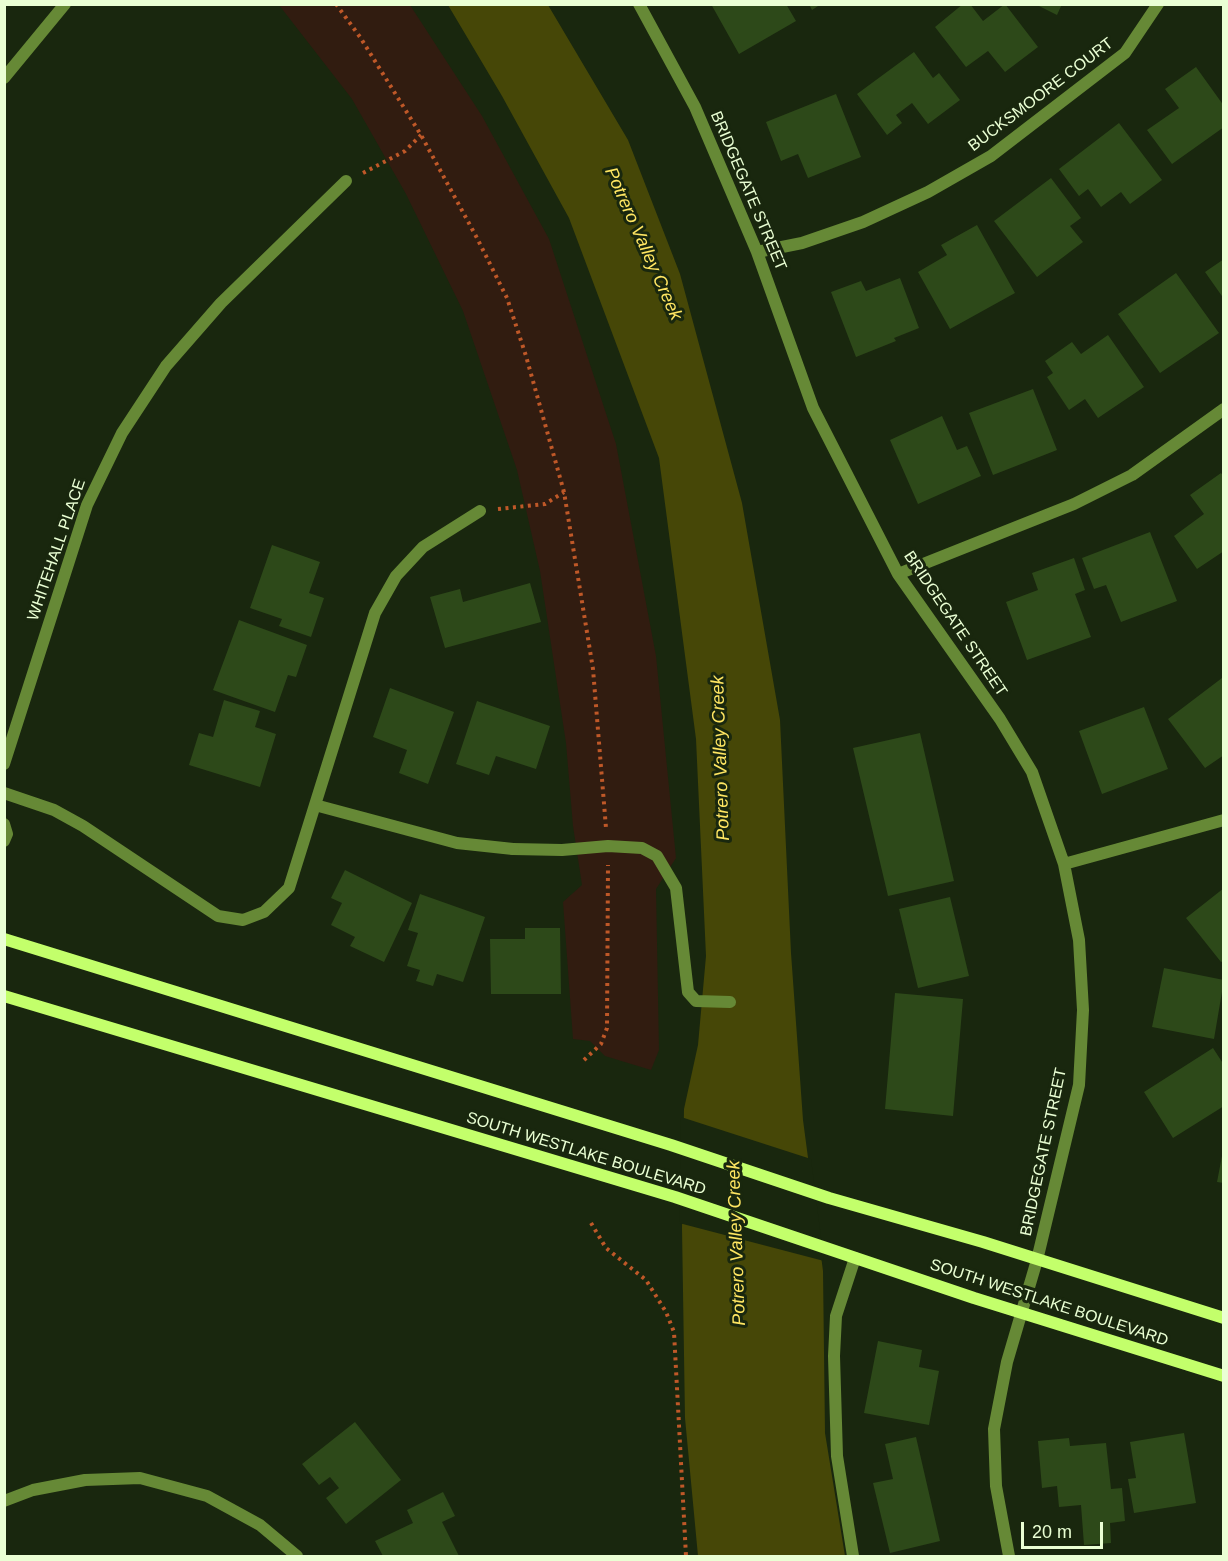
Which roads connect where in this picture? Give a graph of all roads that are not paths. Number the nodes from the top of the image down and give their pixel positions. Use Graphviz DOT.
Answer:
graph roads {
  1 [pos="65,4"];
  2 [pos="639,4"];
  3 [pos="1158,4"];
  4 [pos="4,78"];
  5 [pos="346,181"];
  6 [pos="758,252"];
  7 [pos="1224,409"];
  8 [pos="480,512"];
  9 [pos="897,574"];
  10 [pos="4,764"];
  11 [pos="4,793"];
  12 [pos="315,805"];
  13 [pos="1224,820"];
  14 [pos="4,825"];
  15 [pos="4,841"];
  16 [pos="1064,864"];
  17 [pos="4,939"];
  18 [pos="4,996"];
  19 [pos="730,1002"];
  20 [pos="855,1258"];
  21 [pos="1037,1260"];
  22 [pos="1023,1313"];
  23 [pos="1224,1317"];
  24 [pos="1224,1376"];
  25 [pos="4,1501"];
  26 [pos="297,1557"];
  27 [pos="853,1557"];
  28 [pos="1009,1557"];
  1 -- 4 [label="street"];
  2 -- 6 [label="street, BRIDGEGATE STREET"];
  3 -- 6 [label="street, BUCKSMOORE COURT"];
  5 -- 10 [label="street, WHITEHALL PLACE"];
  6 -- 9 [label="street, BRIDGEGATE STREET"];
  7 -- 9 [label="street"];
  8 -- 12 [label="street"];
  9 -- 16 [label="street, BRIDGEGATE STREET"];
  11 -- 12 [label="street"];
  12 -- 19 [label="street"];
  13 -- 16 [label="street"];
  14 -- 15 [label="street"];
  16 -- 21 [label="street, BRIDGEGATE STREET"];
  17 -- 21 [label="main road, SOUTH WESTLAKE BOULEVARD"];
  18 -- 20 [label="main road, SOUTH WESTLAKE BOULEVARD"];
  20 -- 22 [label="main road, SOUTH WESTLAKE BOULEVARD"];
  20 -- 27 [label="street"];
  21 -- 22 [label="street, BRIDGEGATE STREET"];
  21 -- 23 [label="main road, SOUTH WESTLAKE BOULEVARD"];
  22 -- 24 [label="main road, SOUTH WESTLAKE BOULEVARD"];
  22 -- 28 [label="street, BRIDGEGATE STREET"];
  25 -- 26 [label="street"];
}
